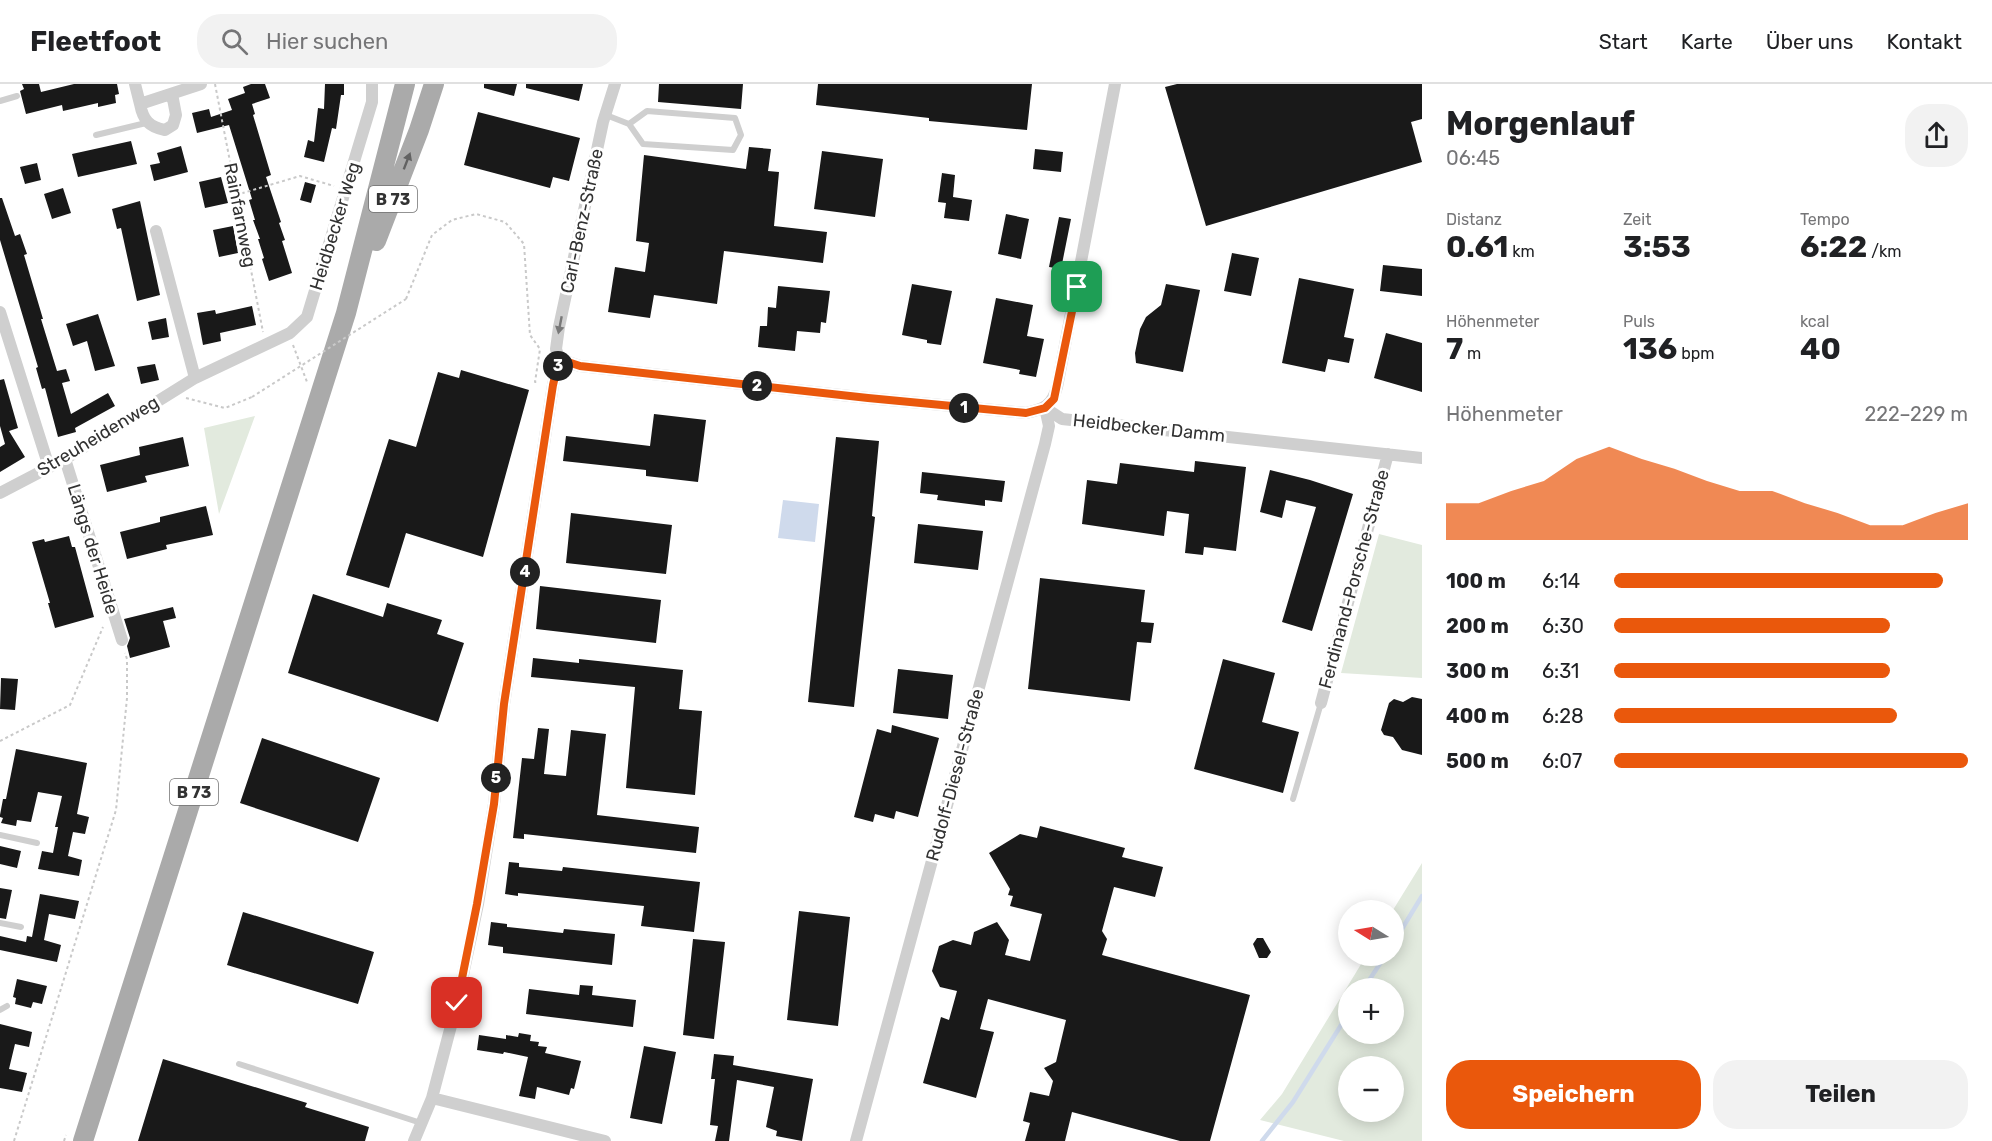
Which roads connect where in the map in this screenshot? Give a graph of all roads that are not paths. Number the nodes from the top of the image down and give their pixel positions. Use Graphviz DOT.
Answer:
graph roads {
  1 [pos="135,84"];
  2 [pos="201,84"];
  3 [pos="372,84"];
  4 [pos="405,84"];
  5 [pos="434,84"];
  6 [pos="615,84"];
  7 [pos="1115,84"];
  8 [pos="17,96"];
  9 [pos="169,96"];
  10 [pos="0,100"];
  11 [pos="140,104"];
  12 [pos="605,114"];
  13 [pos="146,123"];
  14 [pos="629,124"];
  15 [pos="96,135"];
  16 [pos="156,231"];
  17 [pos="0,312"];
  18 [pos="346,313"];
  19 [pos="265,346"];
  20 [pos="559,359"];
  21 [pos="195,378"];
  22 [pos="1045,408"];
  23 [pos="1388,454"];
  24 [pos="1422,458"];
  25 [pos="64,459"];
  26 [pos="49,466"];
  27 [pos="0,493"];
  28 [pos="122,640"];
  29 [pos="1320,703"];
  30 [pos="1293,799"];
  31 [pos="0,835"];
  32 [pos="37,843"];
  33 [pos="0,923"];
  34 [pos="21,927"];
  35 [pos="7,1006"];
  36 [pos="0,1010"];
  37 [pos="239,1064"];
  38 [pos="432,1098"];
  39 [pos="422,1124"];
  40 [pos="83,1141"];
  41 [pos="414,1141"];
  42 [pos="605,1141"];
  43 [pos="856,1141"];
  1 -- 11 [label="street"];
  2 -- 9 [label="street"];
  3 -- 19 [label="street, Heidbecker Weg"];
  4 -- 18 [label="main road, B 73"];
  18 -- 5 [label="main road, B 73, one-way"];
  6 -- 12 [label="street, Carl-Benz-Straße"];
  7 -- 22 [label="street"];
  8 -- 10 [label="lane"];
  9 -- 11 [label="street"];
  9 -- 13 [label="street"];
  11 -- 13 [label="street"];
  12 -- 14 [label="lane"];
  12 -- 20 [label="street, Carl-Benz-Straße, one-way"];
  13 -- 15 [label="lane"];
  14 -- 14 [label="lane"];
  16 -- 21 [label="street"];
  17 -- 26 [label="street"];
  18 -- 40 [label="main road, B 73"];
  19 -- 21 [label="street, Streuheidenweg"];
  20 -- 22 [label="street"];
  20 -- 38 [label="street, Carl-Benz-Straße"];
  21 -- 25 [label="street, Streuheidenweg"];
  22 -- 23 [label="street, Heidbecker Damm"];
  22 -- 43 [label="street, Rudolf-Diesel-Straße"];
  23 -- 24 [label="street, Heidbecker Damm"];
  23 -- 29 [label="street, Ferdinand-Porsche-Straße"];
  25 -- 26 [label="street, Streuheidenweg"];
  25 -- 28 [label="street, Längs der Heide"];
  26 -- 27 [label="street, Streuheidenweg"];
  29 -- 30 [label="lane"];
  31 -- 32 [label="lane"];
  33 -- 34 [label="lane"];
  35 -- 36 [label="lane"];
  37 -- 39 [label="lane"];
  38 -- 39 [label="street, Carl-Benz-Straße"];
  38 -- 42 [label="street"];
  39 -- 41 [label="street, Carl-Benz-Straße"];
}
